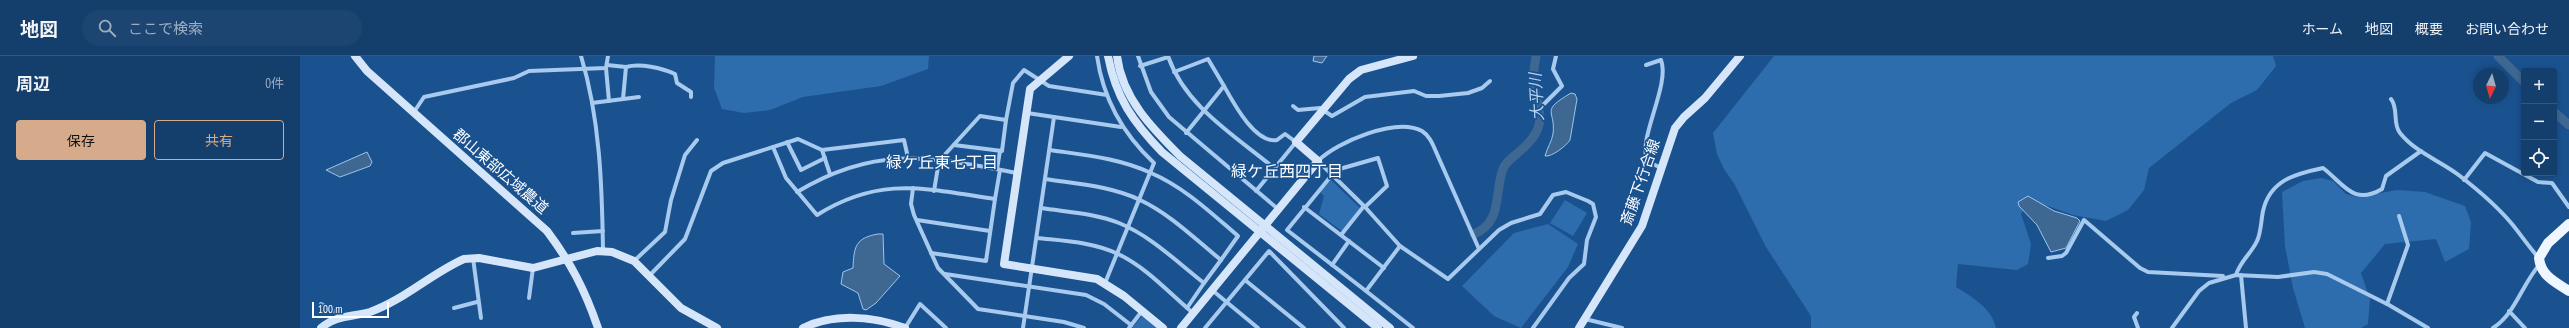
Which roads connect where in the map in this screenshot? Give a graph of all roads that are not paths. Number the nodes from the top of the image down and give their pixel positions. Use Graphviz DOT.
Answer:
graph roads {
  1 [pos="355,56"];
  2 [pos="581,56"];
  3 [pos="608,56"];
  4 [pos="1069,56"];
  5 [pos="1097,56"];
  6 [pos="1108,56"];
  7 [pos="1117,56"];
  8 [pos="1138,56"];
  9 [pos="1168,56"];
  10 [pos="1413,56"];
  11 [pos="1556,56"];
  12 [pos="1740,56"];
  13 [pos="1646,65"];
  14 [pos="1140,66"];
  15 [pos="607,67"];
  16 [pos="626,67"];
  17 [pos="585,70"];
  18 [pos="1174,72"];
  19 [pos="1038,80"];
  20 [pos="1490,81"];
  21 [pos="1224,86"];
  22 [pos="1107,95"];
  23 [pos="639,97"];
  24 [pos="692,97"];
  25 [pos="623,99"];
  26 [pos="2391,99"];
  27 [pos="609,101"];
  28 [pos="592,103"];
  29 [pos="1544,104"];
  30 [pos="1293,106"];
  31 [pos="1204,110"];
  32 [pos="1322,110"];
  33 [pos="413,113"];
  34 [pos="1026,113"];
  35 [pos="1054,117"];
  36 [pos="1006,120"];
  37 [pos="1122,127"];
  38 [pos="1186,133"];
  39 [pos="697,140"];
  40 [pos="787,142"];
  41 [pos="1296,142"];
  42 [pos="954,145"];
  43 [pos="773,147"];
  44 [pos="822,150"];
  45 [pos="1050,150"];
  46 [pos="1000,151"];
  47 [pos="2420,151"];
  48 [pos="824,158"];
  49 [pos="908,158"];
  50 [pos="939,161"];
  51 [pos="1318,161"];
  52 [pos="1274,168"];
  53 [pos="1662,168"];
  54 [pos="998,170"];
  55 [pos="1016,173"];
  56 [pos="1152,173"];
  57 [pos="830,174"];
  58 [pos="1332,175"];
  59 [pos="1045,179"];
  60 [pos="2464,180"];
  61 [pos="912,188"];
  62 [pos="934,191"];
  63 [pos="1256,191"];
  64 [pos="798,192"];
  65 [pos="995,199"];
  66 [pos="1140,200"];
  67 [pos="1304,207"];
  68 [pos="1365,207"];
  69 [pos="1041,208"];
  70 [pos="2569,208"];
  71 [pos="1278,209"];
  72 [pos="2399,216"];
  73 [pos="917,220"];
  74 [pos="2569,224"];
  75 [pos="1128,228"];
  76 [pos="1263,228"];
  77 [pos="603,231"];
  78 [pos="990,231"];
  79 [pos="573,233"];
  80 [pos="1341,235"];
  81 [pos="1037,238"];
  82 [pos="1349,241"];
  83 [pos="1400,246"];
  84 [pos="1479,248"];
  85 [pos="603,250"];
  86 [pos="931,252"];
  87 [pos="1117,254"];
  88 [pos="473,257"];
  89 [pos="2048,258"];
  90 [pos="568,259"];
  91 [pos="1221,260"];
  92 [pos="634,261"];
  93 [pos="2539,261"];
  94 [pos="1332,265"];
  95 [pos="533,268"];
  96 [pos="1033,268"];
  97 [pos="1384,268"];
  98 [pos="945,274"];
  99 [pos="650,275"];
  100 [pos="2238,275"];
  101 [pos="2226,276"];
  102 [pos="1245,280"];
  103 [pos="1105,282"];
  104 [pos="1204,283"];
  105 [pos="1029,287"];
  106 [pos="1212,290"];
  107 [pos="1366,291"];
  108 [pos="2569,291"];
  109 [pos="529,298"];
  110 [pos="1226,301"];
  111 [pos="477,302"];
  112 [pos="321,304"];
  113 [pos="2387,304"];
  114 [pos="454,308"];
  115 [pos="1190,310"];
  116 [pos="1142,311"];
  117 [pos="2509,311"];
  118 [pos="2137,313"];
  119 [pos="343,316"];
  120 [pos="1025,316"];
  121 [pos="480,318"];
  122 [pos="1585,319"];
  123 [pos="1340,324"];
  124 [pos="1206,326"];
  125 [pos="903,327"];
  126 [pos="1130,327"];
  127 [pos="321,328"];
  128 [pos="598,328"];
  129 [pos="718,328"];
  130 [pos="803,328"];
  131 [pos="946,328"];
  132 [pos="1023,328"];
  133 [pos="1084,328"];
  134 [pos="1163,328"];
  135 [pos="1181,328"];
  136 [pos="1212,328"];
  137 [pos="1258,328"];
  138 [pos="1304,328"];
  139 [pos="1336,328"];
  140 [pos="1344,328"];
  141 [pos="1378,328"];
  142 [pos="1390,328"];
  143 [pos="1413,328"];
  144 [pos="1533,328"];
  145 [pos="1579,328"];
  146 [pos="1622,328"];
  147 [pos="2138,328"];
  148 [pos="2172,328"];
  149 [pos="2246,328"];
  150 [pos="2428,328"];
  151 [pos="2493,328"];
  152 [pos="2525,328"];
  1 -- 33 [label="street, 郡山東部広域農道"];
  2 -- 17 [label="street"];
  3 -- 15 [label="street"];
  4 -- 19 [label="street"];
  5 -- 22 [label="street"];
  6 -- 76 [label="street"];
  7 -- 76 [label="street"];
  8 -- 14 [label="street"];
  9 -- 14 [label="street"];
  9 -- 18 [label="street"];
  10 -- 32 [label="street"];
  11 -- 29 [label="street"];
  12 -- 53 [label="street, 斎藤下行合線"];
  13 -- 53 [label="street"];
  14 -- 38 [label="street"];
  15 -- 16 [label="street"];
  15 -- 17 [label="street"];
  15 -- 27 [label="street"];
  16 -- 24 [label="street"];
  16 -- 25 [label="street"];
  17 -- 28 [label="street"];
  17 -- 33 [label="street"];
  18 -- 21 [label="street"];
  18 -- 31 [label="street"];
  19 -- 22 [label="street"];
  19 -- 34 [label="street"];
  19 -- 36 [label="street"];
  20 -- 32 [label="street"];
  21 -- 31 [label="street"];
  21 -- 41 [label="street"];
  22 -- 37 [label="street"];
  23 -- 25 [label="street"];
  25 -- 27 [label="street"];
  26 -- 47 [label="street"];
  27 -- 28 [label="street"];
  28 -- 77 [label="street"];
  30 -- 32 [label="street"];
  31 -- 38 [label="street"];
  31 -- 52 [label="street"];
  32 -- 41 [label="street"];
  33 -- 90 [label="street, 郡山東部広域農道"];
  34 -- 35 [label="street"];
  34 -- 55 [label="street"];
  35 -- 37 [label="street"];
  35 -- 45 [label="street"];
  36 -- 42 [label="street"];
  36 -- 46 [label="street"];
  37 -- 56 [label="street"];
  38 -- 63 [label="street"];
  39 -- 92 [label="street"];
  40 -- 43 [label="street"];
  40 -- 44 [label="street"];
  40 -- 48 [label="street"];
  41 -- 51 [label="street"];
  41 -- 52 [label="street"];
  42 -- 46 [label="street"];
  42 -- 50 [label="street"];
  43 -- 64 [label="street"];
  43 -- 99 [label="street"];
  44 -- 48 [label="street"];
  44 -- 49 [label="street"];
  45 -- 56 [label="street"];
  45 -- 59 [label="street"];
  46 -- 54 [label="street"];
  47 -- 60 [label="street"];
  47 -- 100 [label="street"];
  48 -- 57 [label="street"];
  49 -- 50 [label="street"];
  49 -- 57 [label="street"];
  50 -- 54 [label="street"];
  50 -- 62 [label="street"];
  51 -- 58 [label="street"];
  51 -- 71 [label="street"];
  51 -- 84 [label="street"];
  52 -- 63 [label="street"];
  53 -- 122 [label="street, 斎藤下行合線"];
  54 -- 55 [label="street"];
  54 -- 65 [label="street"];
  55 -- 96 [label="street"];
  56 -- 66 [label="street"];
  56 -- 91 [label="street"];
  57 -- 64 [label="street"];
  58 -- 67 [label="street"];
  58 -- 68 [label="street"];
  58 -- 68 [label="street"];
  59 -- 66 [label="street"];
  59 -- 69 [label="street"];
  60 -- 70 [label="street"];
  60 -- 93 [label="street"];
  61 -- 62 [label="street"];
  61 -- 64 [label="street"];
  61 -- 73 [label="street"];
  62 -- 65 [label="street"];
  63 -- 71 [label="street"];
  65 -- 78 [label="street"];
  66 -- 75 [label="street"];
  66 -- 91 [label="street"];
  67 -- 80 [label="street"];
  67 -- 94 [label="street"];
  68 -- 80 [label="street"];
  68 -- 83 [label="street"];
  69 -- 75 [label="street"];
  69 -- 81 [label="street"];
  71 -- 76 [label="street"];
  72 -- 113 [label="street"];
  73 -- 78 [label="street"];
  73 -- 86 [label="street"];
  74 -- 93 [label="main road"];
  75 -- 87 [label="street"];
  75 -- 104 [label="street"];
  76 -- 106 [label="street"];
  76 -- 141 [label="street"];
  76 -- 142 [label="street"];
  77 -- 79 [label="street"];
  77 -- 85 [label="street"];
  78 -- 86 [label="street"];
  80 -- 82 [label="street"];
  81 -- 87 [label="street"];
  81 -- 96 [label="street"];
  82 -- 94 [label="street"];
  82 -- 97 [label="street"];
  83 -- 84 [label="street"];
  83 -- 97 [label="street"];
  84 -- 144 [label="street"];
  85 -- 90 [label="street"];
  85 -- 92 [label="street"];
  86 -- 98 [label="street"];
  87 -- 103 [label="street"];
  87 -- 115 [label="street"];
  88 -- 95 [label="street"];
  88 -- 111 [label="street"];
  88 -- 119 [label="street"];
  89 -- 101 [label="street"];
  90 -- 95 [label="street"];
  90 -- 128 [label="street, 郡山東部広域農道"];
  91 -- 104 [label="street"];
  92 -- 99 [label="street"];
  93 -- 108 [label="main road"];
  93 -- 117 [label="street"];
  94 -- 107 [label="street"];
  95 -- 109 [label="street"];
  96 -- 103 [label="street"];
  96 -- 105 [label="street"];
  97 -- 107 [label="street"];
  98 -- 105 [label="street"];
  98 -- 120 [label="street"];
  99 -- 129 [label="street"];
  100 -- 101 [label="street"];
  100 -- 113 [label="street"];
  100 -- 149 [label="street"];
  101 -- 148 [label="street"];
  102 -- 110 [label="street"];
  102 -- 123 [label="street"];
  102 -- 138 [label="street"];
  103 -- 116 [label="street"];
  104 -- 115 [label="street"];
  105 -- 120 [label="street"];
  105 -- 126 [label="street"];
  106 -- 110 [label="street"];
  106 -- 115 [label="street"];
  107 -- 143 [label="street"];
  110 -- 124 [label="street"];
  110 -- 137 [label="street"];
  111 -- 114 [label="street"];
  111 -- 121 [label="street"];
  112 -- 119 [label="street"];
  113 -- 150 [label="street"];
  115 -- 135 [label="street"];
  116 -- 126 [label="street"];
  116 -- 134 [label="street"];
  117 -- 151 [label="street"];
  117 -- 152 [label="street"];
  118 -- 147 [label="street"];
  119 -- 127 [label="street"];
  120 -- 132 [label="street"];
  120 -- 133 [label="street"];
  122 -- 145 [label="street, 斎藤下行合線"];
  122 -- 146 [label="street"];
  123 -- 139 [label="street"];
  123 -- 140 [label="street"];
  124 -- 136 [label="street"];
  125 -- 130 [label="street"];
  125 -- 131 [label="street"];
}
